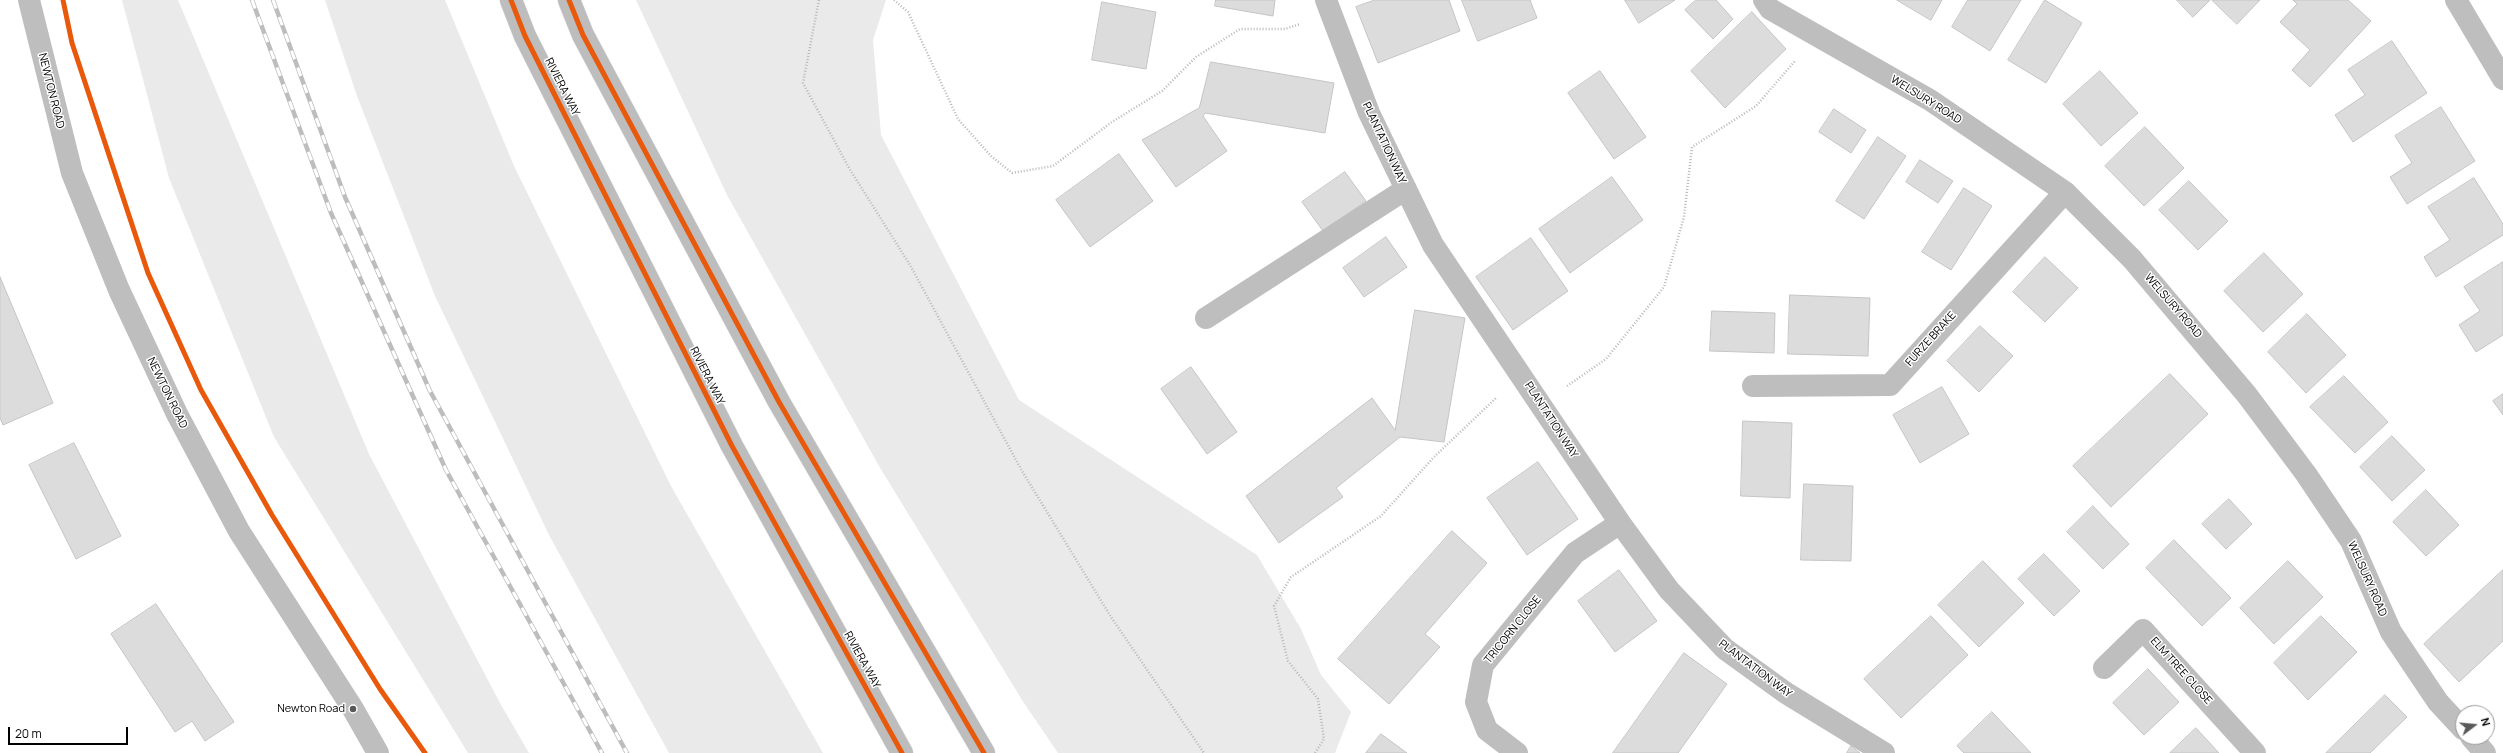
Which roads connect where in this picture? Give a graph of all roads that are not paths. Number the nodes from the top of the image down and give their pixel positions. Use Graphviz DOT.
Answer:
graph roads {
  1 [pos="29,0"];
  2 [pos="510,0"];
  3 [pos="569,0"];
  4 [pos="1764,0"];
  5 [pos="2456,0"];
  6 [pos="1328,7"];
  7 [pos="2503,80"];
  8 [pos="1406,189"];
  9 [pos="2065,192"];
  10 [pos="1206,318"];
  11 [pos="1753,386"];
  12 [pos="1620,524"];
  13 [pos="2104,668"];
  14 [pos="936,672"];
  15 [pos="2455,720"];
  16 [pos="2478,745"];
  17 [pos="378,753"];
  18 [pos="902,753"];
  19 [pos="984,753"];
  20 [pos="992,753"];
  21 [pos="1517,753"];
  22 [pos="1884,753"];
  23 [pos="2255,753"];
  24 [pos="2485,753"];
  1 -- 17 [label="street, NEWTON ROAD"];
  2 -- 18 [label="main road, RIVIERA WAY"];
  3 -- 14 [label="main road"];
  4 -- 9 [label="street, WELSURY ROAD"];
  5 -- 7 [label="street"];
  6 -- 8 [label="street, PLANTATION WAY"];
  8 -- 10 [label="street"];
  8 -- 12 [label="street, PLANTATION WAY"];
  9 -- 11 [label="street, FURZE BRAKE"];
  9 -- 15 [label="street, WELSURY ROAD"];
  12 -- 21 [label="street, TRICORN CLOSE"];
  12 -- 22 [label="street, PLANTATION WAY"];
  13 -- 23 [label="street, ELM TREE CLOSE"];
  14 -- 19 [label="main road"];
  14 -- 20 [label="main road"];
  16 -- 24 [label="street"];
}
